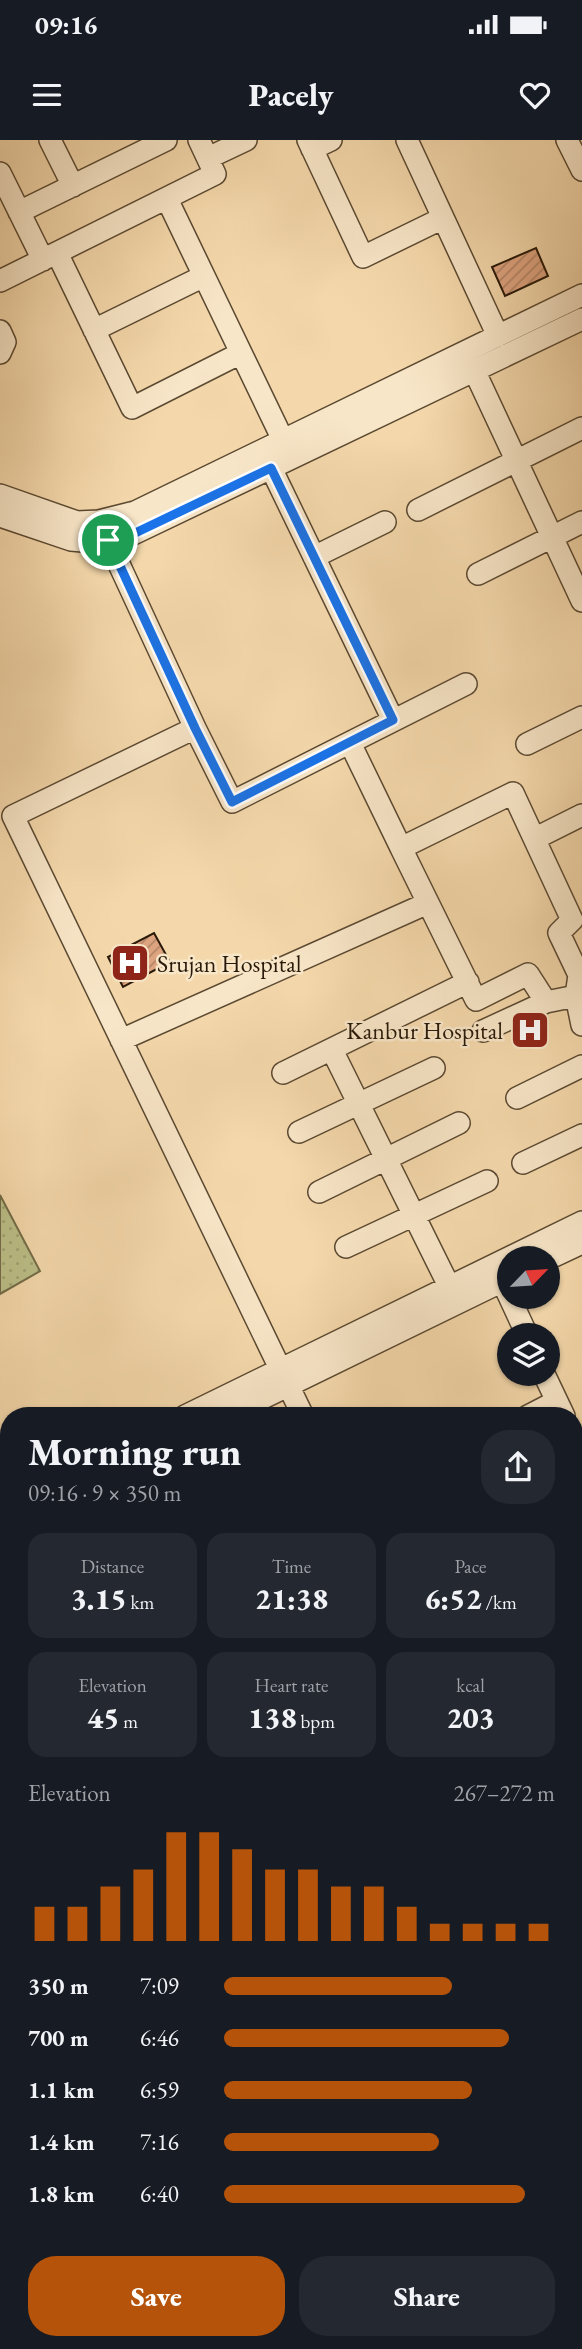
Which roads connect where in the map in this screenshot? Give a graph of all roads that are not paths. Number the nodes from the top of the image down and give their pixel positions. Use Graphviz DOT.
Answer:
graph roads {
  1 [pos="50,140"];
  2 [pos="166,140"];
  3 [pos="246,140"];
  4 [pos="407,140"];
  5 [pos="567,140"];
  6 [pos="317,143"];
  7 [pos="203,149"];
  8 [pos="582,170"];
  9 [pos="0,173"];
  10 [pos="72,186"];
  11 [pos="166,199"];
  12 [pos="19,212"];
  13 [pos="443,218"];
  14 [pos="50,256"];
  15 [pos="204,276"];
  16 [pos="0,281"];
  17 [pos="582,295"];
  18 [pos="582,319"];
  19 [pos="94,330"];
  20 [pos="0,331"];
  21 [pos="498,336"];
  22 [pos="0,353"];
  23 [pos="241,353"];
  24 [pos="474,370"];
  25 [pos="582,428"];
  26 [pos="283,440"];
  27 [pos="516,461"];
  28 [pos="271,468"];
  29 [pos="0,495"];
  30 [pos="418,509"];
  31 [pos="0,516"];
  32 [pos="385,522"];
  33 [pos="582,522"];
  34 [pos="103,530"];
  35 [pos="552,537"];
  36 [pos="314,557"];
  37 [pos="478,574"];
  38 [pos="582,601"];
  39 [pos="466,684"];
  40 [pos="393,720"];
  41 [pos="581,722"];
  42 [pos="195,728"];
  43 [pos="349,743"];
  44 [pos="527,744"];
  45 [pos="582,815"];
  46 [pos="536,838"];
  47 [pos="401,848"];
  48 [pos="428,903"];
  49 [pos="577,918"];
  50 [pos="468,982"];
  51 [pos="576,996"];
  52 [pos="546,1002"];
  53 [pos="582,1025"];
  54 [pos="483,1031"];
  55 [pos="121,1040"];
  56 [pos="332,1050"];
  57 [pos="582,1066"];
  58 [pos="434,1068"];
  59 [pos="284,1073"];
  60 [pos="517,1098"];
  61 [pos="359,1104"];
  62 [pos="459,1123"];
  63 [pos="299,1132"];
  64 [pos="582,1135"];
  65 [pos="386,1159"];
  66 [pos="523,1163"];
  67 [pos="487,1181"];
  68 [pos="319,1192"];
  69 [pos="414,1215"];
  70 [pos="582,1222"];
  71 [pos="582,1243"];
  72 [pos="346,1247"];
  73 [pos="560,1253"];
  74 [pos="497,1284"];
  75 [pos="449,1286"];
  76 [pos="284,1377"];
  77 [pos="550,1386"];
  78 [pos="209,1407"];
  79 [pos="239,1407"];
  80 [pos="299,1407"];
  81 [pos="560,1407"];
  1 -- 10 [label="street"];
  2 -- 10 [label="street"];
  3 -- 7 [label="street"];
  4 -- 13 [label="street"];
  5 -- 8 [label="street"];
  6 -- 13 [label="street"];
  7 -- 11 [label="street"];
  9 -- 12 [label="street"];
  10 -- 12 [label="street"];
  11 -- 14 [label="street"];
  11 -- 15 [label="street"];
  12 -- 14 [label="street"];
  13 -- 21 [label="street"];
  14 -- 16 [label="street"];
  14 -- 19 [label="street"];
  15 -- 19 [label="street"];
  15 -- 23 [label="street"];
  17 -- 21 [label="street"];
  18 -- 24 [label="street"];
  19 -- 23 [label="street"];
  20 -- 22 [label="street"];
  21 -- 26 [label="street"];
  23 -- 26 [label="street"];
  24 -- 27 [label="street"];
  24 -- 28 [label="street"];
  25 -- 27 [label="street"];
  26 -- 34 [label="street"];
  27 -- 30 [label="street"];
  27 -- 35 [label="street"];
  28 -- 34 [label="street"];
  28 -- 36 [label="street"];
  29 -- 34 [label="street"];
  31 -- 34 [label="street"];
  32 -- 36 [label="street"];
  33 -- 35 [label="street"];
  34 -- 42 [label="street"];
  35 -- 37 [label="street"];
  35 -- 38 [label="street"];
  36 -- 40 [label="street"];
  39 -- 40 [label="street"];
  40 -- 43 [label="street"];
  41 -- 44 [label="street"];
  42 -- 43 [label="street"];
  42 -- 55 [label="street"];
  43 -- 47 [label="street"];
  45 -- 46 [label="street"];
  46 -- 47 [label="street"];
  46 -- 49 [label="street"];
  47 -- 48 [label="street"];
  48 -- 50 [label="street"];
  48 -- 55 [label="street"];
  49 -- 51 [label="street"];
  50 -- 52 [label="street"];
  50 -- 56 [label="street"];
  51 -- 52 [label="street"];
  51 -- 53 [label="street"];
  52 -- 54 [label="street"];
  55 -- 76 [label="street"];
  56 -- 59 [label="street"];
  56 -- 61 [label="street"];
  57 -- 60 [label="street"];
  58 -- 61 [label="street"];
  61 -- 63 [label="street"];
  61 -- 65 [label="street"];
  62 -- 65 [label="street"];
  64 -- 66 [label="street"];
  65 -- 68 [label="street"];
  65 -- 69 [label="street"];
  67 -- 69 [label="street"];
  69 -- 72 [label="street"];
  69 -- 75 [label="street"];
  70 -- 75 [label="street"];
  71 -- 73 [label="street"];
  74 -- 76 [label="street"];
  75 -- 76 [label="street"];
  76 -- 78 [label="street"];
  76 -- 79 [label="street"];
  76 -- 80 [label="street"];
  77 -- 81 [label="street"];
}
